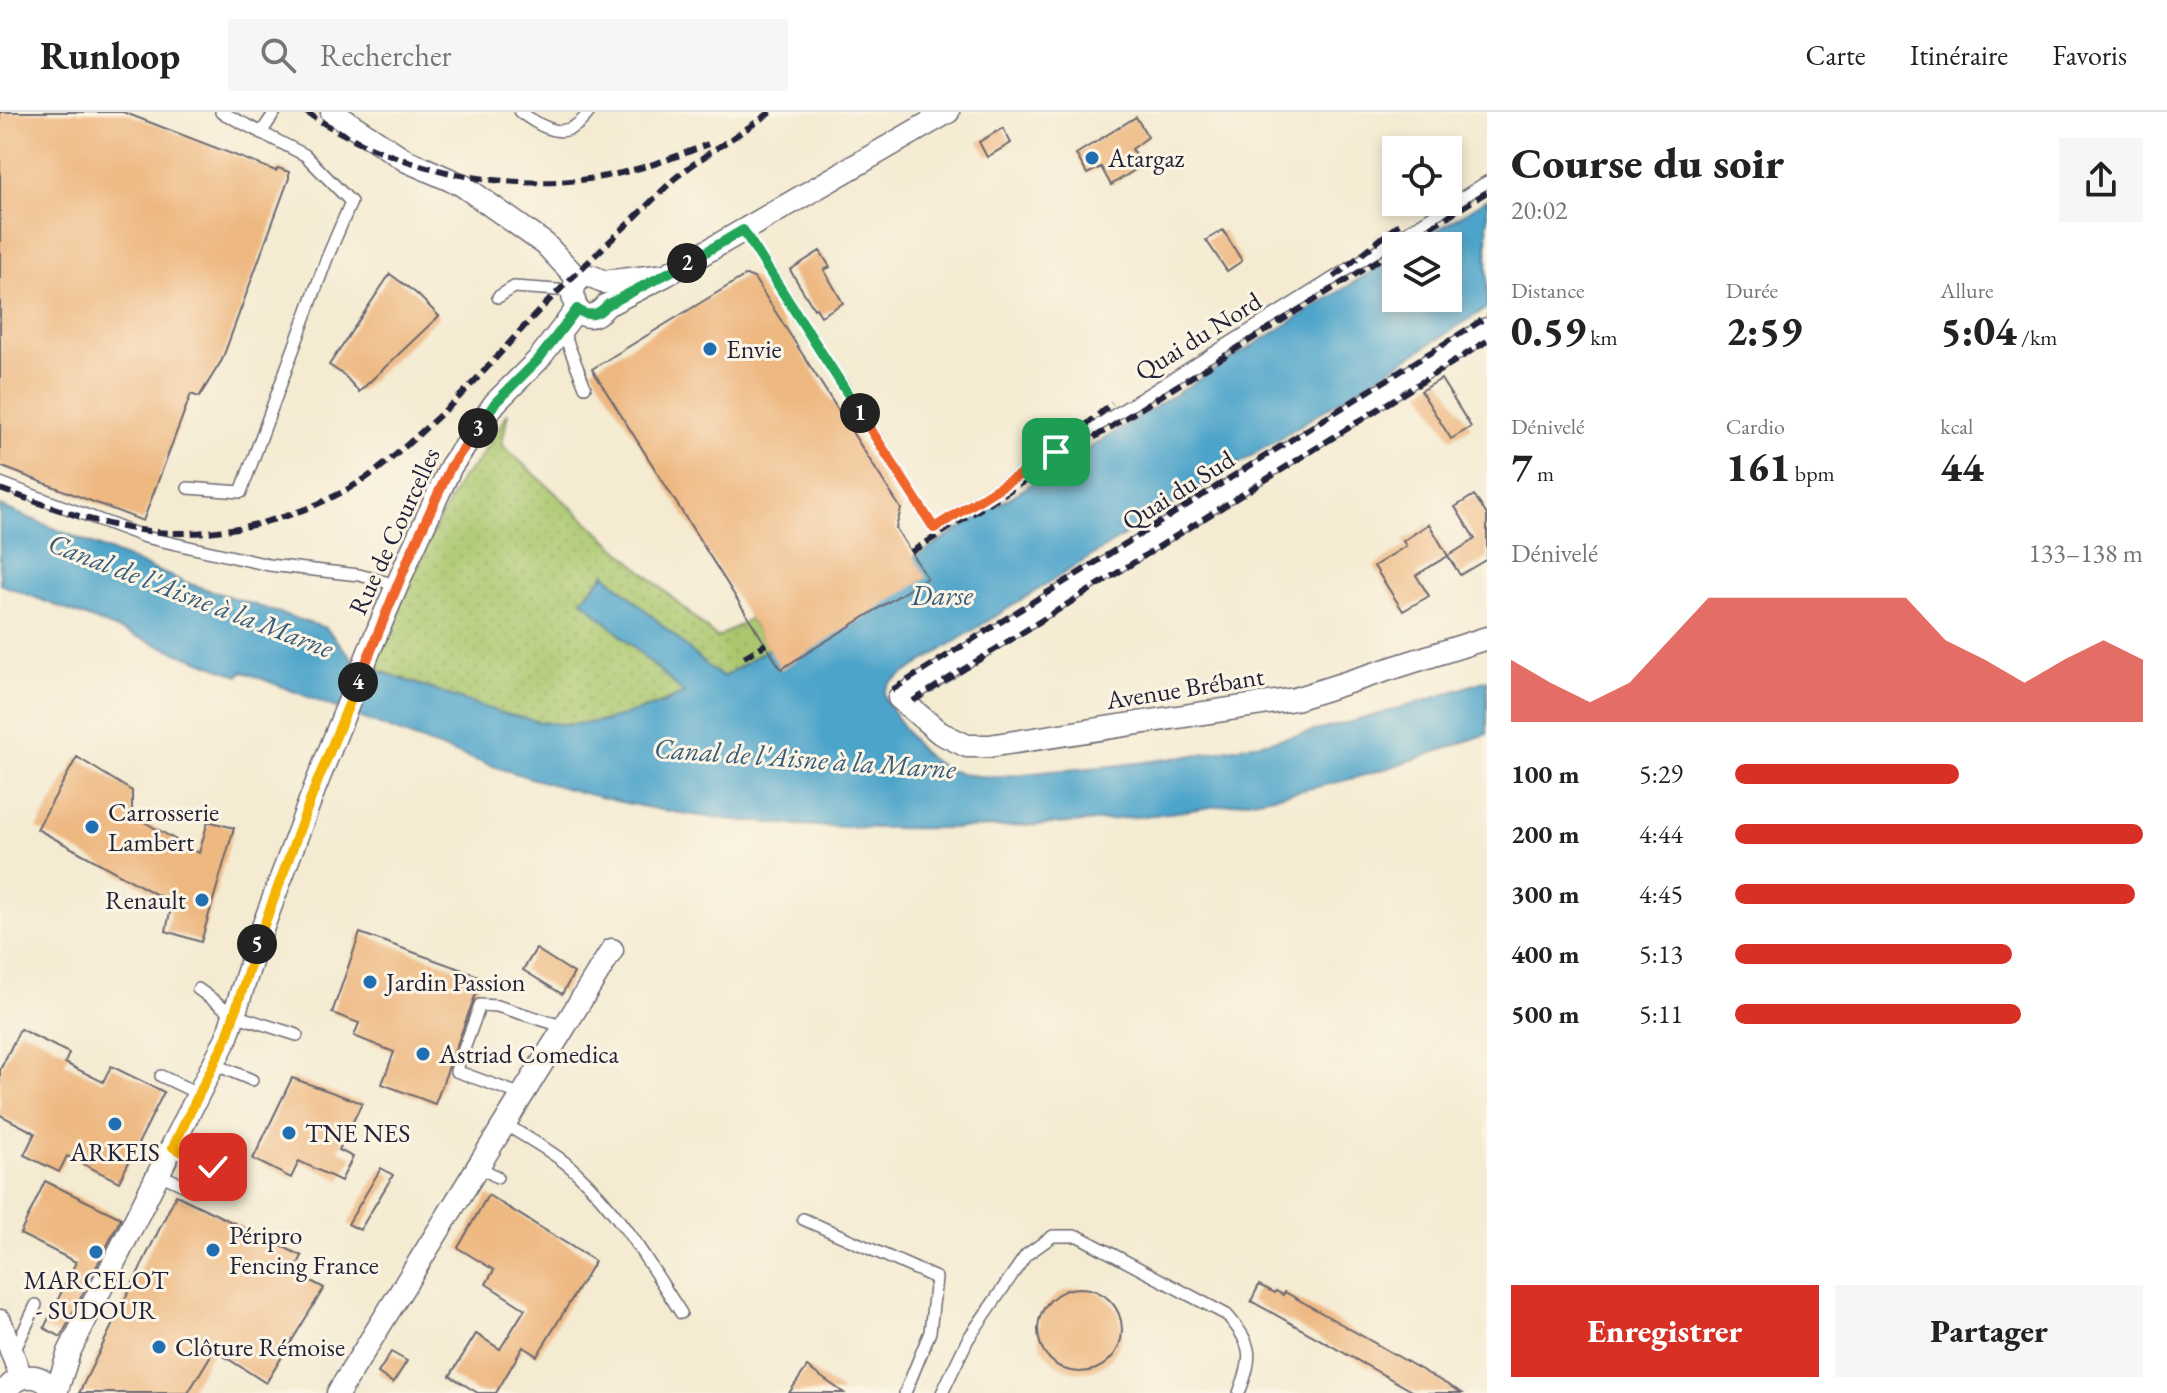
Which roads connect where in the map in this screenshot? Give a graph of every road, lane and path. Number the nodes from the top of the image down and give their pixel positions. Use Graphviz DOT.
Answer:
graph roads {
  1 [pos="221,112"];
  2 [pos="275,112"];
  3 [pos="332,112"];
  4 [pos="360,112"];
  5 [pos="520,112"];
  6 [pos="589,112"];
  7 [pos="937,115"];
  8 [pos="261,133"];
  9 [pos="1487,182"];
  10 [pos="462,185"];
  11 [pos="743,230"];
  12 [pos="666,275"];
  13 [pos="603,282"];
  14 [pos="576,294"];
  15 [pos="498,297"];
  16 [pos="607,305"];
  17 [pos="562,328"];
  18 [pos="1487,329"];
  19 [pos="585,387"];
  20 [pos="0,483"];
  21 [pos="188,488"];
  22 [pos="397,585"];
  23 [pos="1487,638"];
  24 [pos="899,698"];
  25 [pos="612,950"];
  26 [pos="198,989"];
  27 [pos="234,1015"];
  28 [pos="565,1027"];
  29 [pos="297,1035"];
  30 [pos="214,1064"];
  31 [pos="161,1076"];
  32 [pos="252,1080"];
  33 [pos="199,1094"];
  34 [pos="522,1095"];
  35 [pos="505,1124"];
  36 [pos="173,1147"];
  37 [pos="213,1167"];
  38 [pos="159,1174"];
  39 [pos="194,1190"];
  40 [pos="803,1219"];
  41 [pos="36,1305"];
  42 [pos="681,1313"];
  43 [pos="0,1321"];
  44 [pos="12,1354"];
  45 [pos="69,1354"];
  46 [pos="13,1386"];
  47 [pos="56,1393"];
  48 [pos="338,1393"];
  49 [pos="905,1393"];
  50 [pos="942,1393"];
  51 [pos="1239,1393"];
  1 -- 8 [label="lane"];
  2 -- 8 [label="lane"];
  3 -- 10 [label="street"];
  4 -- 10 [label="street"];
  5 -- 6 [label="lane"];
  7 -- 11 [label="street"];
  8 -- 21 [label="lane"];
  9 -- 11 [label="lane, Quai du Nord"];
  10 -- 14 [label="street"];
  11 -- 12 [label="street"];
  12 -- 13 [label="street"];
  12 -- 16 [label="street"];
  13 -- 14 [label="street"];
  13 -- 16 [label="street"];
  14 -- 15 [label="lane"];
  14 -- 16 [label="street"];
  14 -- 17 [label="street, Rue de Courcelles"];
  17 -- 19 [label="lane"];
  17 -- 22 [label="street, Rue de Courcelles"];
  18 -- 24 [label="street, Quai du Sud"];
  20 -- 22 [label="lane"];
  22 -- 27 [label="street, Rue de Courcelles"];
  23 -- 24 [label="street, Avenue Brébant"];
  25 -- 28 [label="street"];
  26 -- 27 [label="lane"];
  27 -- 29 [label="lane"];
  27 -- 30 [label="street, Rue de Courcelles"];
  28 -- 34 [label="street"];
  28 -- 34 [label="lane"];
  30 -- 32 [label="lane"];
  30 -- 33 [label="street, Rue de Courcelles"];
  31 -- 33 [label="lane"];
  33 -- 36 [label="street, Rue de Courcelles"];
  34 -- 35 [label="street"];
  35 -- 42 [label="lane"];
  35 -- 48 [label="street"];
  36 -- 37 [label="lane"];
  36 -- 38 [label="street, Rue de Courcelles"];
  38 -- 39 [label="lane"];
  38 -- 45 [label="street, Rue de Courcelles"];
  40 -- 49 [label="lane"];
  41 -- 44 [label="lane"];
  43 -- 44 [label="street"];
  44 -- 46 [label="street"];
  45 -- 46 [label="street"];
  45 -- 47 [label="street"];
  46 -- 47 [label="street"];
  50 -- 51 [label="lane"];
}
